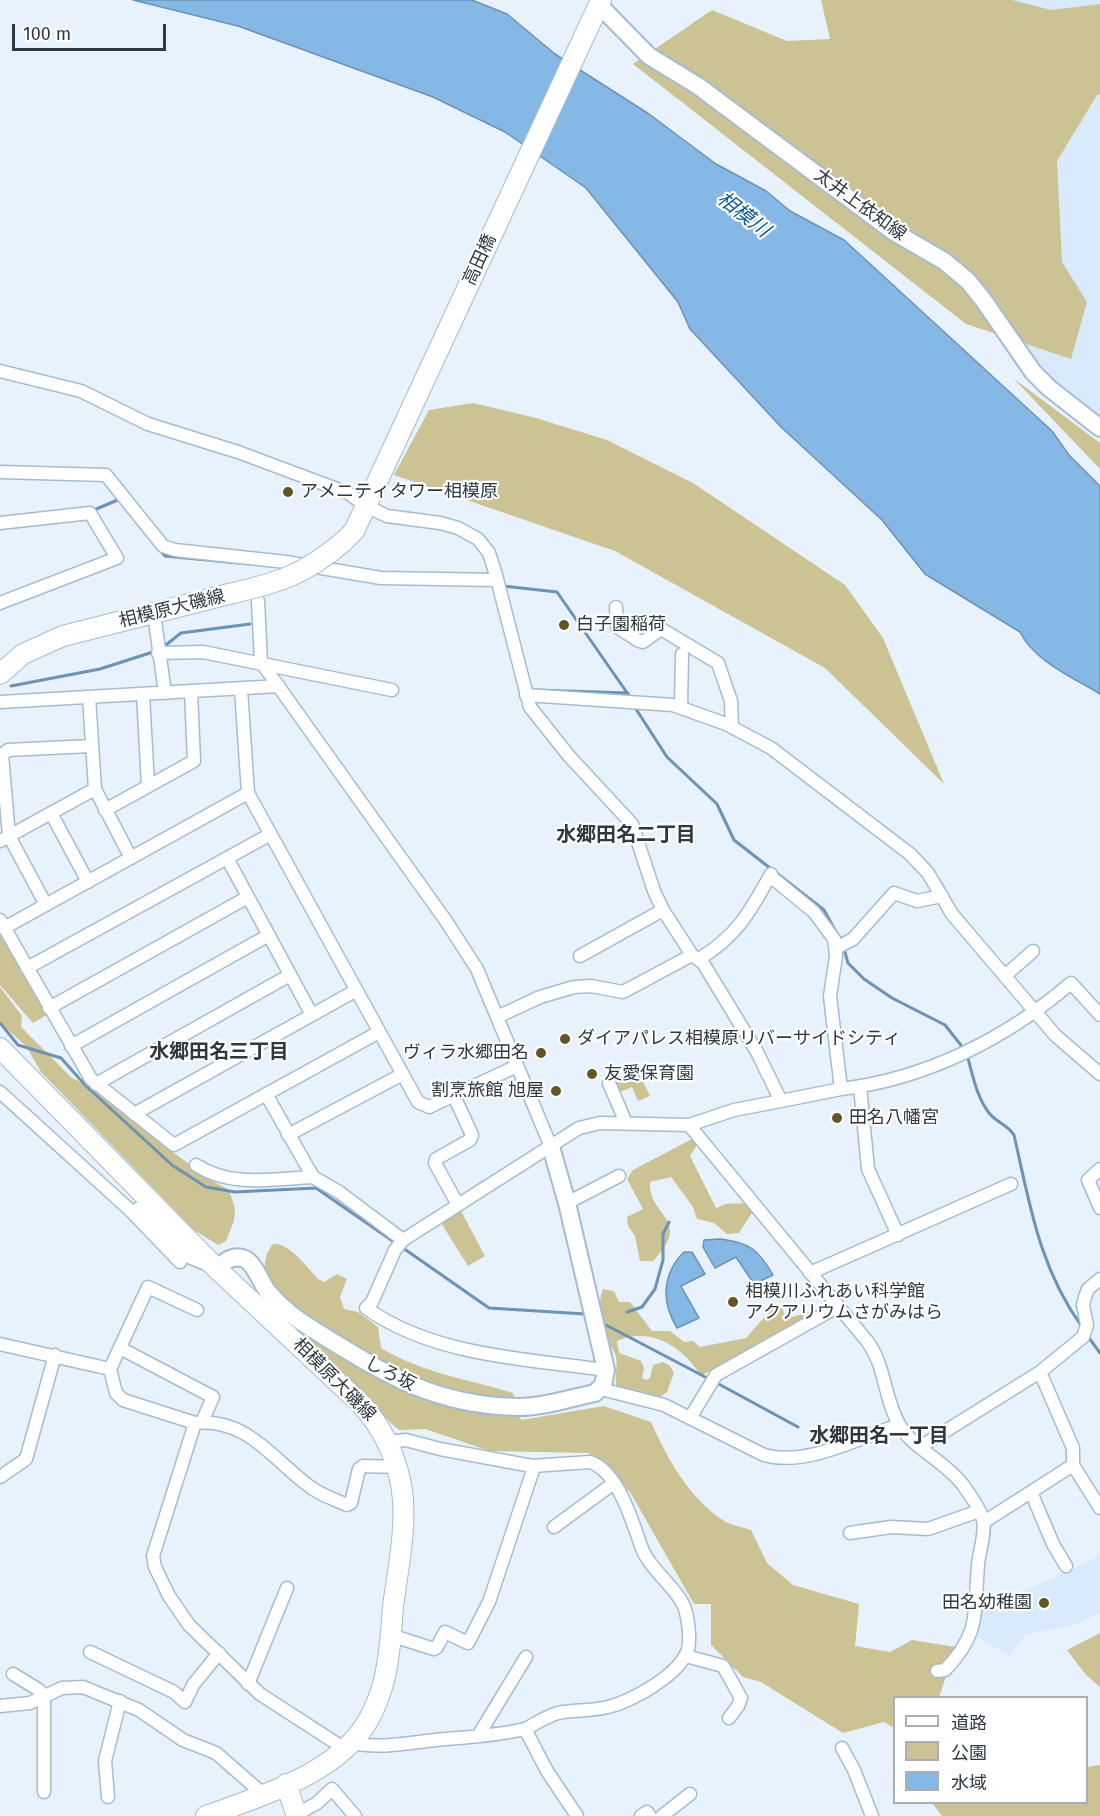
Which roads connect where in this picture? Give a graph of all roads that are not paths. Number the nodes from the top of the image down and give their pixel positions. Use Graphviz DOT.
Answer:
graph roads {
  1 [pos="597,5"];
  2 [pos="0,371"];
  3 [pos="1100,428"];
  4 [pos="0,472"];
  5 [pos="369,501"];
  6 [pos="0,523"];
  7 [pos="343,542"];
  8 [pos="499,586"];
  9 [pos="258,601"];
  10 [pos="0,603"];
  11 [pos="616,607"];
  12 [pos="154,614"];
  13 [pos="158,647"];
  14 [pos="682,654"];
  15 [pos="261,662"];
  16 [pos="0,674"];
  17 [pos="279,686"];
  18 [pos="241,689"];
  19 [pos="392,690"];
  20 [pos="191,691"];
  21 [pos="165,693"];
  22 [pos="142,694"];
  23 [pos="526,694"];
  24 [pos="89,697"];
  25 [pos="0,702"];
  26 [pos="681,707"];
  27 [pos="732,727"];
  28 [pos="91,746"];
  29 [pos="148,786"];
  30 [pos="95,789"];
  31 [pos="2,791"];
  32 [pos="248,793"];
  33 [pos="105,810"];
  34 [pos="51,813"];
  35 [pos="268,836"];
  36 [pos="4,838"];
  37 [pos="131,858"];
  38 [pos="227,858"];
  39 [pos="88,882"];
  40 [pos="942,896"];
  41 [pos="248,897"];
  42 [pos="46,905"];
  43 [pos="663,910"];
  44 [pos="2,924"];
  45 [pos="269,935"];
  46 [pos="841,946"];
  47 [pos="1033,951"];
  48 [pos="580,956"];
  49 [pos="696,957"];
  50 [pos="27,968"];
  51 [pos="290,975"];
  52 [pos="1006,975"];
  53 [pos="355,991"];
  54 [pos="49,1008"];
  55 [pos="1036,1013"];
  56 [pos="312,1015"];
  57 [pos="1100,1015"];
  58 [pos="497,1017"];
  59 [pos="379,1032"];
  60 [pos="71,1046"];
  61 [pos="0,1048"];
  62 [pos="518,1066"];
  63 [pos="1100,1074"];
  64 [pos="401,1075"];
  65 [pos="609,1083"];
  66 [pos="96,1084"];
  67 [pos="860,1086"];
  68 [pos="842,1089"];
  69 [pos="0,1092"];
  70 [pos="266,1094"];
  71 [pos="454,1096"];
  72 [pos="781,1101"];
  73 [pos="134,1114"];
  74 [pos="626,1123"];
  75 [pos="688,1125"];
  76 [pos="288,1136"];
  77 [pos="550,1147"];
  78 [pos="196,1165"];
  79 [pos="1100,1169"];
  80 [pos="619,1176"];
  81 [pos="313,1177"];
  82 [pos="1011,1184"];
  83 [pos="567,1203"];
  84 [pos="458,1205"];
  85 [pos="1100,1208"];
  86 [pos="131,1211"];
  87 [pos="898,1235"];
  88 [pos="399,1245"];
  89 [pos="180,1262"];
  90 [pos="217,1269"];
  91 [pos="810,1273"];
  92 [pos="1100,1279"];
  93 [pos="837,1307"];
  94 [pos="197,1310"];
  95 [pos="0,1344"];
  96 [pos="120,1348"];
  97 [pos="55,1355"];
  98 [pos="110,1369"];
  99 [pos="606,1370"];
  100 [pos="1041,1372"];
  101 [pos="601,1389"];
  102 [pos="690,1418"];
  103 [pos="199,1422"];
  104 [pos="899,1425"];
  105 [pos="388,1442"];
  106 [pos="920,1447"];
  107 [pos="1073,1465"];
  108 [pos="532,1466"];
  109 [pos="397,1467"];
  110 [pos="0,1477"];
  111 [pos="614,1483"];
  112 [pos="1031,1492"];
  113 [pos="1100,1508"];
  114 [pos="981,1516"];
  115 [pos="554,1527"];
  116 [pos="850,1533"];
  117 [pos="1066,1566"];
  118 [pos="287,1588"];
  119 [pos="390,1635"];
  120 [pos="90,1652"];
  121 [pos="219,1653"];
  122 [pos="686,1656"];
  123 [pos="526,1657"];
  124 [pos="937,1671"];
  125 [pos="13,1674"];
  126 [pos="248,1684"];
  127 [pos="44,1696"];
  128 [pos="120,1701"];
  129 [pos="0,1706"];
  130 [pos="729,1718"];
  131 [pos="525,1729"];
  132 [pos="478,1736"];
  133 [pos="348,1746"];
  134 [pos="842,1748"];
  135 [pos="286,1784"];
  136 [pos="44,1792"];
  137 [pos="263,1794"];
  138 [pos="690,1794"];
  139 [pos="108,1797"];
  140 [pos="297,1815"];
  141 [pos="206,1816"];
  142 [pos="355,1816"];
  143 [pos="577,1816"];
  144 [pos="641,1816"];
  145 [pos="650,1816"];
  146 [pos="662,1816"];
  147 [pos="872,1816"];
  1 -- 3 [label="street, 太井上依知線"];
  1 -- 5 [label="main road, 高田橋"];
  2 -- 5 [label="street"];
  4 -- 8 [label="street"];
  5 -- 7 [label="main road, 高田橋"];
  5 -- 8 [label="street"];
  6 -- 10 [label="street"];
  7 -- 12 [label="main road, 相模原大磯線, bridge"];
  8 -- 23 [label="street"];
  9 -- 15 [label="street"];
  11 -- 27 [label="street"];
  12 -- 13 [label="street"];
  12 -- 16 [label="main road, 相模原大磯線"];
  13 -- 15 [label="street"];
  13 -- 21 [label="street"];
  14 -- 26 [label="street"];
  15 -- 17 [label="street"];
  15 -- 19 [label="street"];
  17 -- 18 [label="street"];
  17 -- 58 [label="street"];
  18 -- 20 [label="street"];
  18 -- 32 [label="street"];
  20 -- 21 [label="street"];
  20 -- 29 [label="street"];
  21 -- 22 [label="street"];
  22 -- 24 [label="street"];
  22 -- 29 [label="street"];
  23 -- 26 [label="street"];
  23 -- 43 [label="street"];
  24 -- 25 [label="street"];
  24 -- 28 [label="street"];
  26 -- 27 [label="street"];
  27 -- 40 [label="street"];
  28 -- 30 [label="street"];
  28 -- 31 [label="street"];
  29 -- 33 [label="street"];
  30 -- 33 [label="street"];
  30 -- 34 [label="street"];
  31 -- 36 [label="street"];
  32 -- 35 [label="street"];
  32 -- 37 [label="street"];
  33 -- 37 [label="street"];
  34 -- 36 [label="street"];
  34 -- 39 [label="street"];
  35 -- 38 [label="street"];
  35 -- 53 [label="street"];
  36 -- 42 [label="street"];
  37 -- 39 [label="street"];
  38 -- 41 [label="street"];
  38 -- 50 [label="street"];
  39 -- 42 [label="street"];
  40 -- 46 [label="street"];
  40 -- 52 [label="street"];
  41 -- 45 [label="street"];
  41 -- 54 [label="street"];
  42 -- 44 [label="street"];
  43 -- 48 [label="street"];
  43 -- 49 [label="street"];
  44 -- 50 [label="street"];
  45 -- 51 [label="street"];
  45 -- 60 [label="street"];
  46 -- 49 [label="street"];
  46 -- 68 [label="street"];
  47 -- 52 [label="street"];
  49 -- 58 [label="street"];
  49 -- 72 [label="street"];
  50 -- 54 [label="street"];
  51 -- 56 [label="street"];
  51 -- 66 [label="street"];
  52 -- 55 [label="street"];
  53 -- 56 [label="street"];
  53 -- 59 [label="street"];
  54 -- 60 [label="street"];
  55 -- 57 [label="street"];
  55 -- 63 [label="street"];
  55 -- 67 [label="street"];
  56 -- 73 [label="street"];
  58 -- 62 [label="street"];
  59 -- 64 [label="street"];
  59 -- 70 [label="street"];
  60 -- 66 [label="street"];
  61 -- 90 [label="main road, 相模原大磯線"];
  62 -- 71 [label="street"];
  62 -- 77 [label="street"];
  64 -- 71 [label="street"];
  64 -- 76 [label="street"];
  65 -- 74 [label="street"];
  66 -- 73 [label="street"];
  67 -- 68 [label="street"];
  67 -- 87 [label="street"];
  68 -- 72 [label="street"];
  69 -- 86 [label="street"];
  70 -- 73 [label="street"];
  70 -- 76 [label="street"];
  71 -- 84 [label="street"];
  72 -- 75 [label="street"];
  74 -- 75 [label="street"];
  74 -- 77 [label="street"];
  75 -- 91 [label="street"];
  76 -- 81 [label="street"];
  77 -- 83 [label="street"];
  77 -- 84 [label="street"];
  78 -- 81 [label="street"];
  79 -- 85 [label="street"];
  80 -- 83 [label="street"];
  81 -- 88 [label="street"];
  82 -- 87 [label="street"];
  83 -- 99 [label="street"];
  84 -- 88 [label="street"];
  86 -- 89 [label="street"];
  86 -- 90 [label="street"];
  87 -- 91 [label="street"];
  88 -- 99 [label="street"];
  90 -- 101 [label="street, しろ坂"];
  90 -- 105 [label="main road, 相模原大磯線"];
  91 -- 93 [label="street"];
  92 -- 100 [label="street"];
  93 -- 102 [label="street"];
  93 -- 104 [label="street"];
  94 -- 96 [label="street"];
  95 -- 97 [label="street"];
  96 -- 98 [label="street"];
  96 -- 103 [label="street"];
  97 -- 98 [label="street"];
  97 -- 110 [label="street"];
  98 -- 103 [label="street"];
  99 -- 101 [label="street"];
  100 -- 106 [label="street"];
  100 -- 107 [label="street"];
  101 -- 102 [label="street"];
  102 -- 104 [label="street"];
  103 -- 109 [label="street"];
  103 -- 121 [label="street"];
  104 -- 106 [label="street"];
  105 -- 108 [label="street"];
  105 -- 109 [label="main road, 相模原大磯線"];
  106 -- 114 [label="street"];
  107 -- 112 [label="street"];
  107 -- 113 [label="street"];
  108 -- 111 [label="street"];
  108 -- 119 [label="street"];
  109 -- 119 [label="main road, 相模原大磯線"];
  111 -- 115 [label="street"];
  111 -- 122 [label="street"];
  112 -- 114 [label="street"];
  112 -- 117 [label="street"];
  114 -- 116 [label="street"];
  114 -- 124 [label="street"];
  118 -- 126 [label="street"];
  119 -- 133 [label="main road, 相模原大磯線"];
  120 -- 121 [label="street"];
  121 -- 126 [label="street"];
  122 -- 130 [label="street"];
  122 -- 131 [label="street"];
  123 -- 132 [label="street"];
  125 -- 127 [label="street"];
  126 -- 133 [label="street"];
  127 -- 128 [label="street"];
  127 -- 129 [label="street"];
  127 -- 136 [label="street"];
  128 -- 137 [label="street"];
  128 -- 139 [label="street"];
  131 -- 132 [label="street"];
  131 -- 143 [label="street"];
  132 -- 133 [label="street"];
  133 -- 135 [label="main road, 相模原大磯線"];
  134 -- 147 [label="street"];
  135 -- 137 [label="main road, 相模原大磯線"];
  135 -- 140 [label="main road"];
  137 -- 141 [label="main road, 相模原大磯線"];
  138 -- 146 [label="street"];
  140 -- 142 [label="street"];
  144 -- 145 [label="street"];
}
